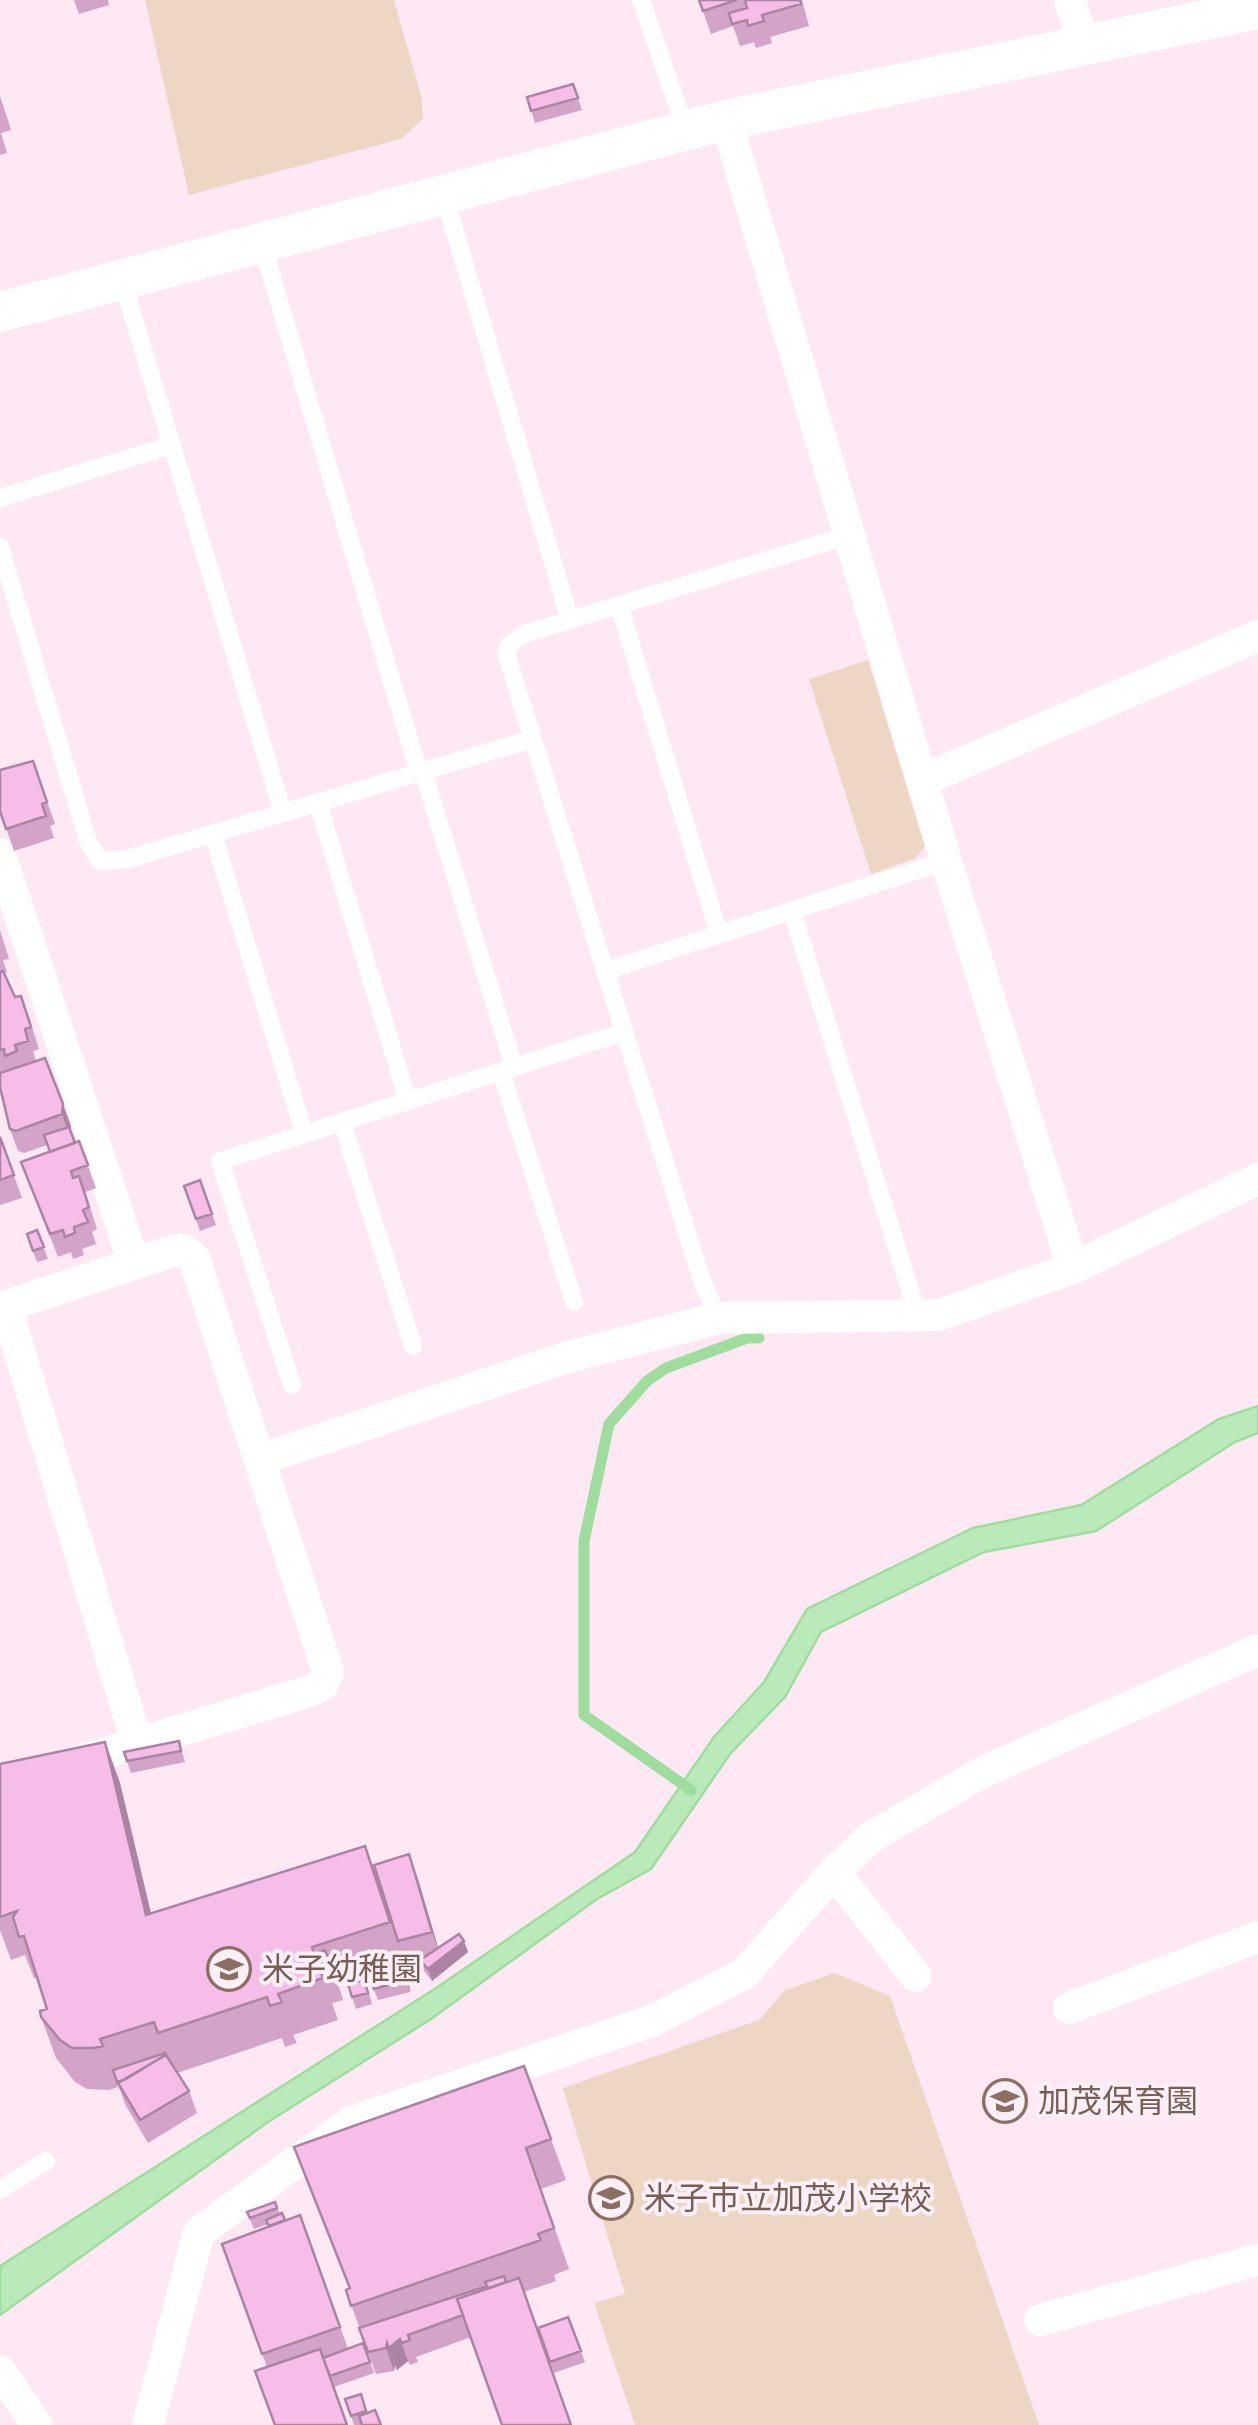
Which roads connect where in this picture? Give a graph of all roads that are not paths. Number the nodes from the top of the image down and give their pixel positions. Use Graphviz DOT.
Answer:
graph roads {
  1 [pos="641,0"];
  2 [pos="1070,0"];
  3 [pos="1231,9"];
  4 [pos="1084,46"];
  5 [pos="726,120"];
  6 [pos="686,130"];
  7 [pos="444,195"];
  8 [pos="262,244"];
  9 [pos="122,280"];
  10 [pos="0,312"];
  11 [pos="172,446"];
  12 [pos="0,498"];
  13 [pos="850,535"];
  14 [pos="0,548"];
  15 [pos="619,605"];
  16 [pos="570,620"];
  17 [pos="1258,636"];
  18 [pos="532,740"];
  19 [pos="421,772"];
  20 [pos="923,780"];
  21 [pos="318,803"];
  22 [pos="284,813"];
  23 [pos="213,834"];
  24 [pos="0,854"];
  25 [pos="946,861"];
  26 [pos="792,911"];
  27 [pos="719,934"];
  28 [pos="605,972"];
  29 [pos="624,1032"];
  30 [pos="507,1069"];
  31 [pos="408,1101"];
  32 [pos="342,1122"];
  33 [pos="304,1134"];
  34 [pos="1258,1178"];
  35 [pos="134,1264"];
  36 [pos="1073,1268"];
  37 [pos="574,1302"];
  38 [pos="3,1307"];
  39 [pos="918,1316"];
  40 [pos="719,1318"];
  41 [pos="413,1346"];
  42 [pos="292,1385"];
  43 [pos="261,1459"];
  44 [pos="1258,1650"];
  45 [pos="137,1744"];
  46 [pos="0,1786"];
  47 [pos="834,1872"];
  48 [pos="1258,1937"];
  49 [pos="916,1976"];
  50 [pos="1069,2008"];
  51 [pos="46,2162"];
  52 [pos="0,2190"];
  53 [pos="1258,2260"];
  54 [pos="1040,2320"];
  55 [pos="0,2371"];
  56 [pos="36,2425"];
  57 [pos="148,2425"];
  1 -- 6 [label="lane"];
  2 -- 4 [label="street"];
  3 -- 4 [label="street"];
  4 -- 5 [label="street"];
  5 -- 6 [label="street"];
  5 -- 13 [label="street"];
  6 -- 7 [label="street"];
  7 -- 8 [label="street"];
  7 -- 16 [label="lane"];
  8 -- 9 [label="street"];
  8 -- 19 [label="lane"];
  9 -- 10 [label="street"];
  9 -- 11 [label="lane"];
  11 -- 12 [label="lane"];
  11 -- 22 [label="lane"];
  13 -- 15 [label="lane"];
  13 -- 20 [label="street"];
  14 -- 23 [label="lane"];
  15 -- 16 [label="lane"];
  15 -- 27 [label="lane"];
  16 -- 18 [label="lane"];
  17 -- 20 [label="street"];
  18 -- 19 [label="lane"];
  18 -- 28 [label="lane"];
  19 -- 21 [label="lane"];
  19 -- 30 [label="lane"];
  20 -- 25 [label="street"];
  21 -- 22 [label="lane"];
  21 -- 31 [label="lane"];
  22 -- 23 [label="lane"];
  23 -- 33 [label="lane"];
  24 -- 35 [label="street"];
  25 -- 26 [label="lane"];
  25 -- 36 [label="street"];
  26 -- 27 [label="lane"];
  26 -- 39 [label="lane"];
  27 -- 28 [label="lane"];
  28 -- 29 [label="lane"];
  29 -- 30 [label="lane"];
  29 -- 40 [label="lane"];
  30 -- 31 [label="lane"];
  30 -- 37 [label="lane"];
  31 -- 32 [label="lane"];
  32 -- 33 [label="lane"];
  32 -- 41 [label="lane"];
  33 -- 42 [label="lane"];
  34 -- 36 [label="street"];
  35 -- 38 [label="street"];
  35 -- 43 [label="street"];
  36 -- 39 [label="street"];
  38 -- 45 [label="street"];
  39 -- 40 [label="street"];
  40 -- 43 [label="street"];
  43 -- 45 [label="street"];
  44 -- 47 [label="street"];
  45 -- 46 [label="street"];
  47 -- 49 [label="street"];
  47 -- 57 [label="street"];
  48 -- 50 [label="street"];
  51 -- 52 [label="lane"];
  53 -- 54 [label="street"];
  55 -- 56 [label="street"];
}
